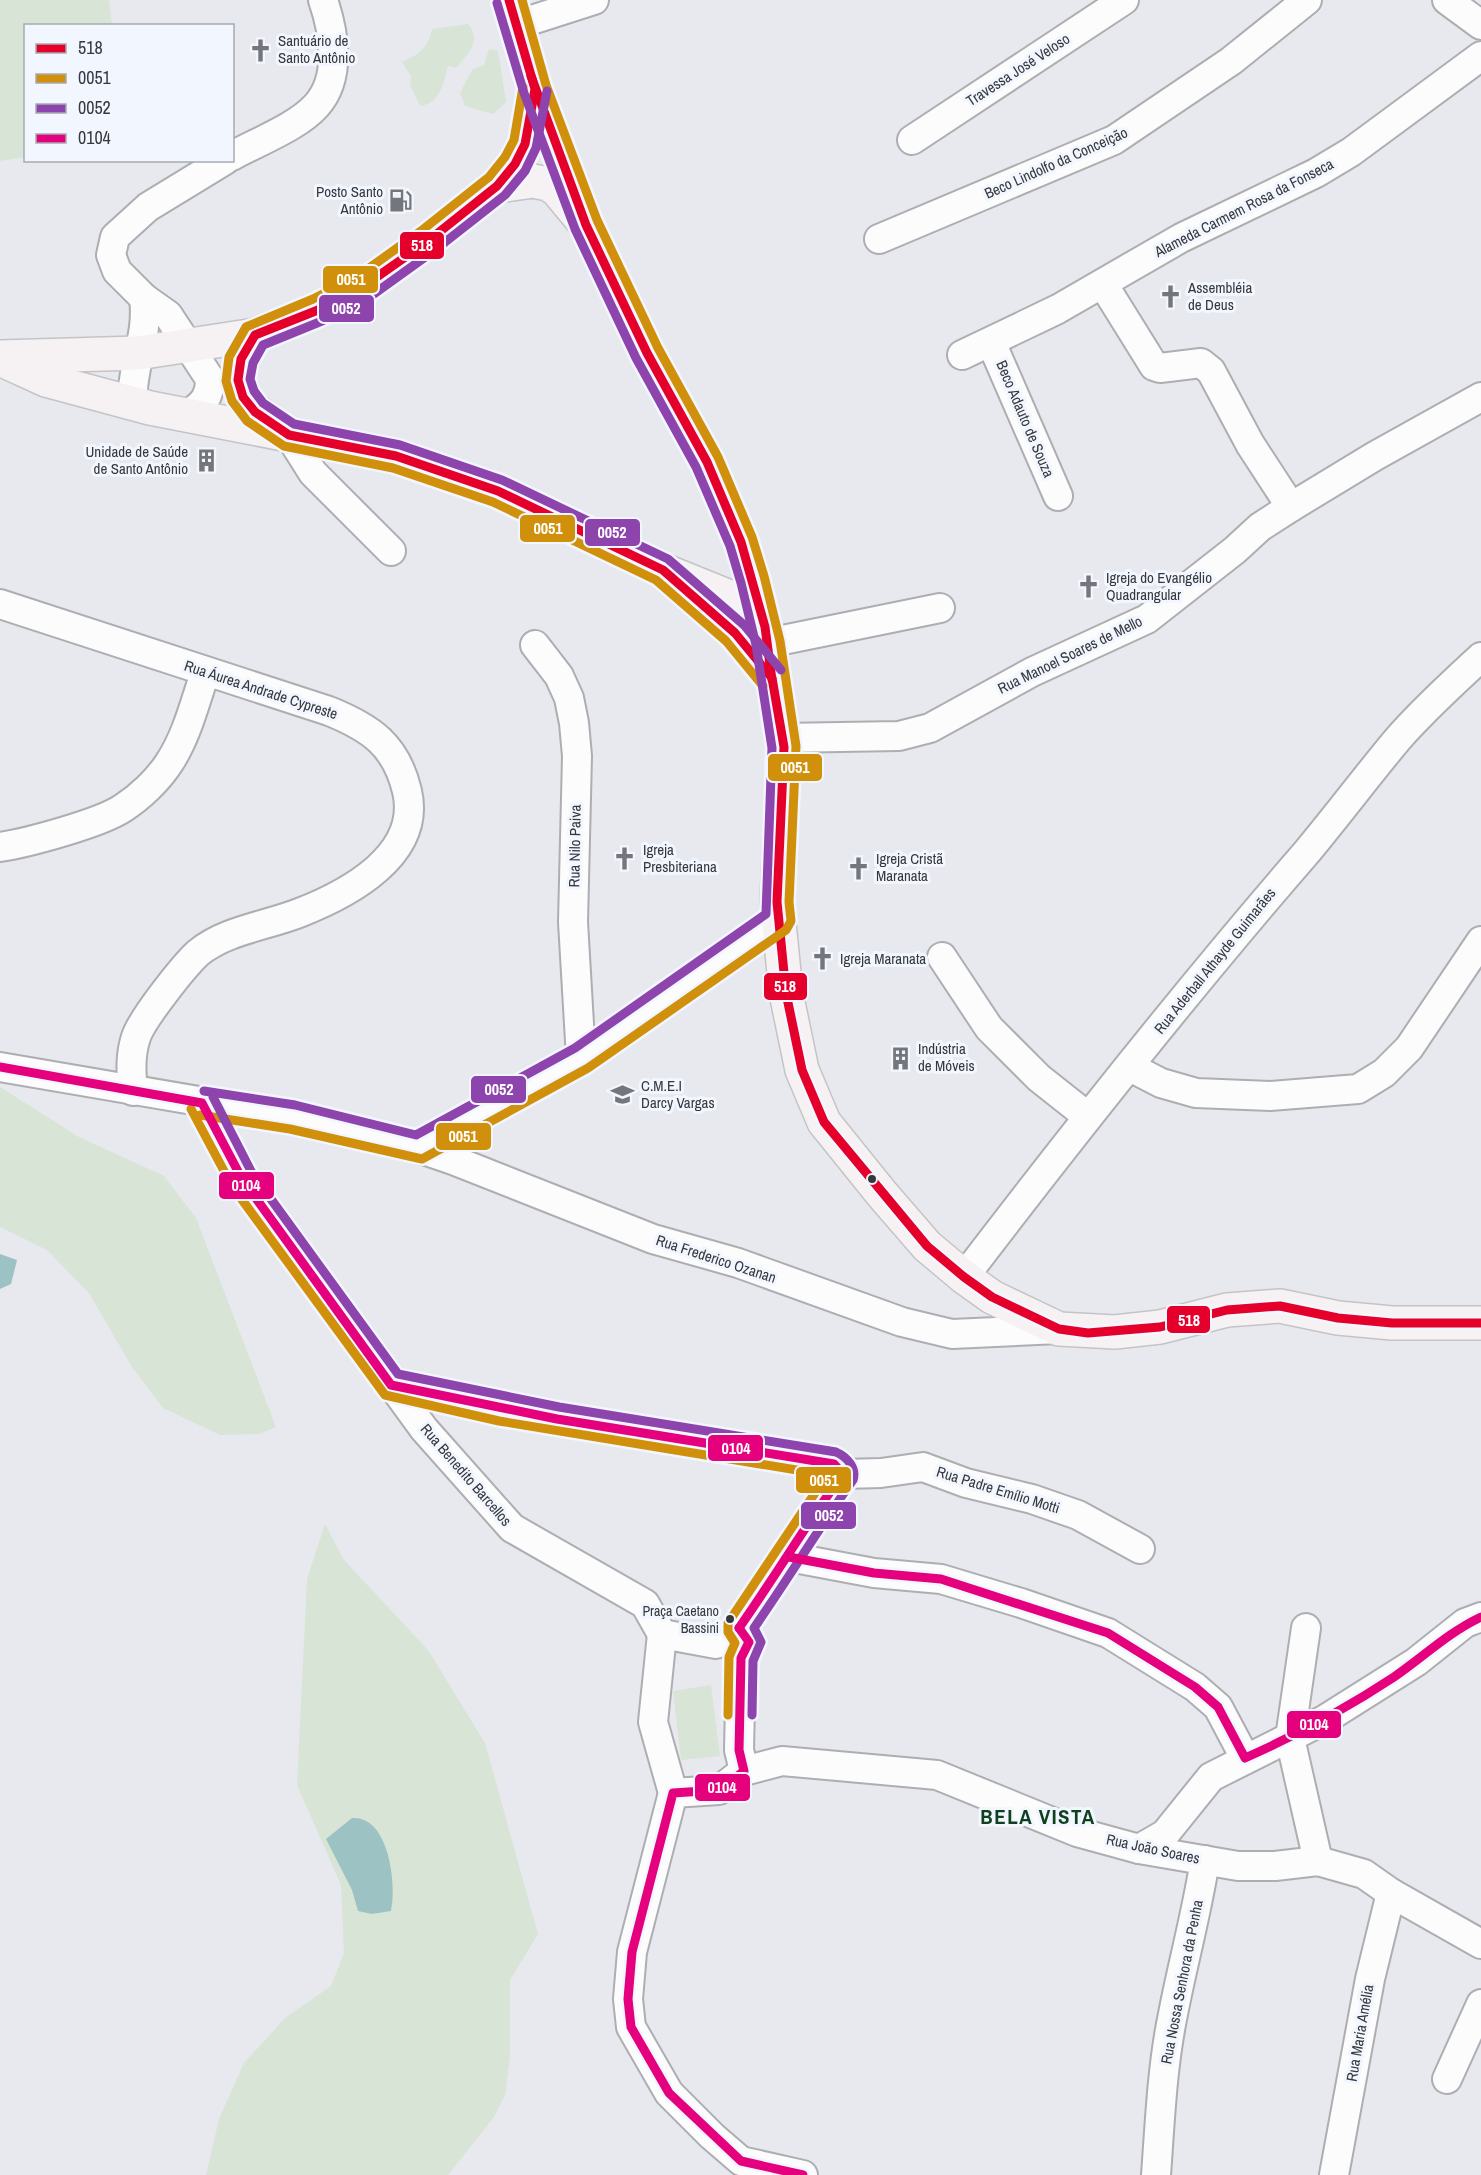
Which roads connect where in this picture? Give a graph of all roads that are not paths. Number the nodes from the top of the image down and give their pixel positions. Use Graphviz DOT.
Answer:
graph roads {
  1 [pos="323,0"];
  2 [pos="594,0"];
  3 [pos="1124,0"];
  4 [pos="1307,0"];
  5 [pos="1447,0"];
  6 [pos="513,12"];
  7 [pos="1481,25"];
  8 [pos="1481,56"];
  9 [pos="535,89"];
  10 [pos="912,140"];
  11 [pos="234,155"];
  12 [pos="222,162"];
  13 [pos="497,186"];
  14 [pos="586,225"];
  15 [pos="879,239"];
  16 [pos="1103,284"];
  17 [pos="144,298"];
  18 [pos="255,335"];
  19 [pos="991,342"];
  20 [pos="190,347"];
  21 [pos="138,353"];
  22 [pos="962,355"];
  23 [pos="0,358"];
  24 [pos="1481,397"];
  25 [pos="132,403"];
  26 [pos="189,414"];
  27 [pos="289,435"];
  28 [pos="1058,496"];
  29 [pos="1291,507"];
  30 [pos="391,551"];
  31 [pos="663,570"];
  32 [pos="756,598"];
  33 [pos="0,604"];
  34 [pos="940,608"];
  35 [pos="768,643"];
  36 [pos="535,645"];
  37 [pos="1481,657"];
  38 [pos="205,673"];
  39 [pos="772,678"];
  40 [pos="782,738"];
  41 [pos="0,847"];
  42 [pos="779,920"];
  43 [pos="1478,949"];
  44 [pos="942,957"];
  45 [pos="581,1058"];
  46 [pos="1130,1066"];
  47 [pos="0,1067"];
  48 [pos="133,1091"];
  49 [pos="202,1103"];
  50 [pos="1087,1116"];
  51 [pos="418,1148"];
  52 [pos="964,1277"];
  53 [pos="1481,1323"];
  54 [pos="1059,1329"];
  55 [pos="391,1384"];
  56 [pos="843,1474"];
  57 [pos="1140,1549"];
  58 [pos="789,1557"];
  59 [pos="1481,1617"];
  60 [pos="1306,1628"];
  61 [pos="662,1634"];
  62 [pos="744,1651"];
  63 [pos="1290,1738"];
  64 [pos="1245,1758"];
  65 [pos="742,1761"];
  66 [pos="673,1793"];
  67 [pos="1138,1849"];
  68 [pos="1205,1860"];
  69 [pos="1318,1861"];
  70 [pos="1391,1893"];
  71 [pos="1478,1933"];
  72 [pos="1481,2004"];
  73 [pos="1447,2079"];
  74 [pos="803,2175"];
  75 [pos="1156,2175"];
  76 [pos="1334,2175"];
  1 -- 11 [label="street"];
  2 -- 6 [label="street"];
  3 -- 10 [label="street, Travessa José Veloso"];
  4 -- 15 [label="street, Beco Lindolfo da Conceição"];
  5 -- 7 [label="street"];
  6 -- 9 [label="street"];
  8 -- 16 [label="street, Alameda Carmem Rosa da Fonseca"];
  9 -- 13 [label="street"];
  9 -- 14 [label="street"];
  12 -- 17 [label="street"];
  13 -- 14 [label="main road"];
  13 -- 18 [label="main road"];
  14 -- 32 [label="main road"];
  16 -- 19 [label="street, Alameda Carmem Rosa da Fonseca"];
  16 -- 29 [label="street"];
  17 -- 20 [label="street"];
  17 -- 21 [label="street"];
  18 -- 20 [label="main road"];
  18 -- 27 [label="main road"];
  19 -- 22 [label="street, Alameda Carmem Rosa da Fonseca"];
  19 -- 28 [label="street, Beco Adauto de Souza"];
  20 -- 21 [label="main road"];
  20 -- 26 [label="street"];
  21 -- 23 [label="main road"];
  21 -- 25 [label="street"];
  23 -- 25 [label="main road"];
  24 -- 29 [label="street, Rua Manoel Soares de Mello"];
  25 -- 26 [label="main road"];
  26 -- 27 [label="main road"];
  27 -- 30 [label="street"];
  27 -- 31 [label="main road"];
  29 -- 40 [label="street, Rua Manoel Soares de Mello"];
  31 -- 32 [label="main road"];
  31 -- 39 [label="main road"];
  32 -- 35 [label="main road"];
  33 -- 38 [label="street, Rua Áurea Andrade Cypreste"];
  34 -- 35 [label="street"];
  35 -- 39 [label="main road"];
  36 -- 45 [label="street, Rua Nilo Paiva"];
  37 -- 46 [label="street, Rua Aderball Athayde Guimarães"];
  38 -- 41 [label="street"];
  38 -- 48 [label="street, Rua Áurea Andrade Cypreste"];
  39 -- 40 [label="main road"];
  40 -- 42 [label="main road"];
  42 -- 45 [label="street"];
  42 -- 52 [label="main road"];
  43 -- 46 [label="street"];
  44 -- 50 [label="street"];
  45 -- 51 [label="street"];
  46 -- 50 [label="street, Rua Aderball Athayde Guimarães"];
  47 -- 48 [label="street, Rua Frederico Ozanan"];
  48 -- 49 [label="street, Rua Frederico Ozanan"];
  49 -- 51 [label="street, Rua Frederico Ozanan"];
  49 -- 55 [label="street, Rua Benedito Barcellos"];
  50 -- 52 [label="street, Rua Aderball Athayde Guimarães"];
  51 -- 54 [label="street, Rua Frederico Ozanan"];
  52 -- 54 [label="main road"];
  53 -- 54 [label="main road"];
  55 -- 56 [label="street, Rua Padre Emílio Motti"];
  55 -- 61 [label="street, Rua Benedito Barcellos"];
  56 -- 57 [label="street, Rua Padre Emílio Motti"];
  56 -- 58 [label="street"];
  58 -- 62 [label="street"];
  58 -- 64 [label="street"];
  59 -- 63 [label="street"];
  60 -- 63 [label="street"];
  61 -- 62 [label="street"];
  61 -- 66 [label="street"];
  62 -- 65 [label="street"];
  63 -- 64 [label="street"];
  63 -- 69 [label="street"];
  64 -- 67 [label="street"];
  65 -- 66 [label="street"];
  65 -- 67 [label="street, Rua João Soares"];
  66 -- 74 [label="street"];
  67 -- 68 [label="street, Rua João Soares"];
  68 -- 69 [label="street, Rua João Soares"];
  68 -- 75 [label="street, Rua Nossa Senhora da Penha"];
  69 -- 70 [label="street, Rua João Soares"];
  70 -- 71 [label="street, Rua João Soares"];
  70 -- 76 [label="street, Rua Maria Amélia"];
  72 -- 73 [label="street"];
}
